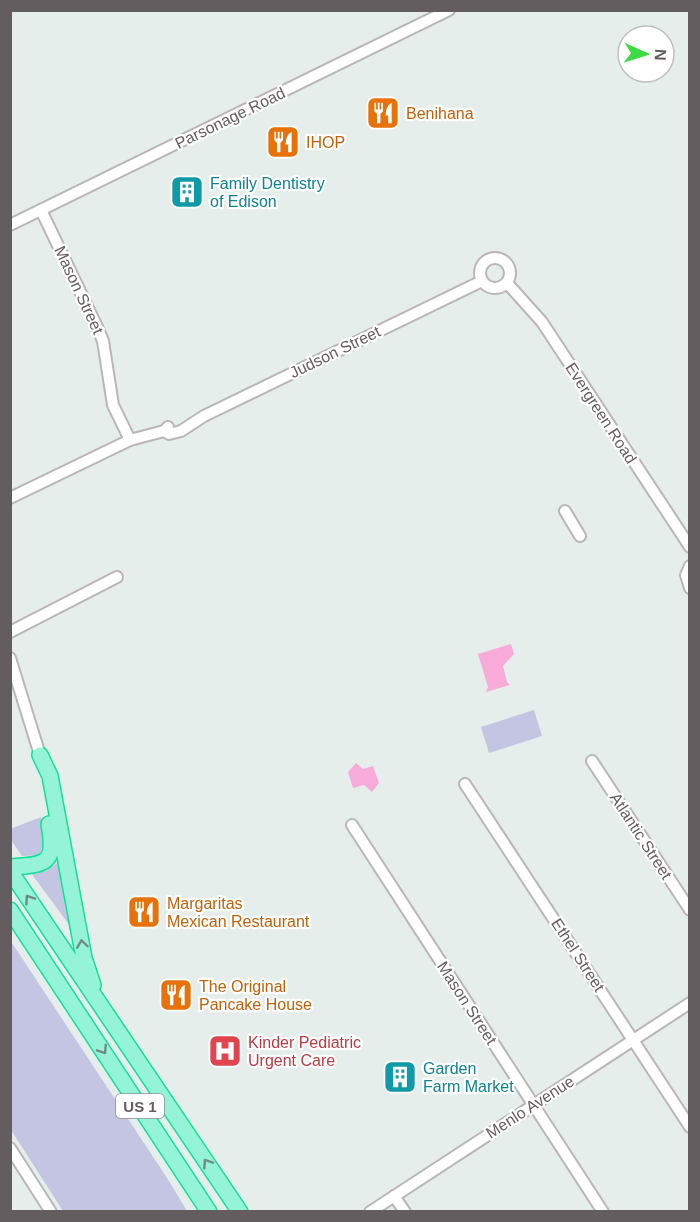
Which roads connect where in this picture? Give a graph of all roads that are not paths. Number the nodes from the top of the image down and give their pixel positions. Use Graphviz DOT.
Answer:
graph roads {
  1 [pos="448,10"];
  2 [pos="41,210"];
  3 [pos="10,225"];
  4 [pos="482,280"];
  5 [pos="507,282"];
  6 [pos="130,440"];
  7 [pos="10,498"];
  8 [pos="565,511"];
  9 [pos="580,536"];
  10 [pos="690,547"];
  11 [pos="690,566"];
  12 [pos="117,577"];
  13 [pos="690,588"];
  14 [pos="10,632"];
  15 [pos="10,658"];
  16 [pos="40,755"];
  17 [pos="592,761"];
  18 [pos="465,784"];
  19 [pos="352,825"];
  20 [pos="10,867"];
  21 [pos="10,871"];
  22 [pos="10,910"];
  23 [pos="690,910"];
  24 [pos="97,1000"];
  25 [pos="690,1003"];
  26 [pos="633,1039"];
  27 [pos="534,1105"];
  28 [pos="690,1126"];
  29 [pos="10,1148"];
  30 [pos="394,1196"];
  31 [pos="202,1207"];
  32 [pos="51,1212"];
  33 [pos="240,1212"];
  34 [pos="370,1212"];
  35 [pos="405,1212"];
  36 [pos="603,1212"];
  1 -- 2 [label="street, Parsonage Road"];
  2 -- 3 [label="street, Parsonage Road"];
  2 -- 6 [label="street, Mason Street"];
  4 -- 5 [label="street"];
  4 -- 5 [label="street, Evergreen Road"];
  4 -- 6 [label="street, Judson Street"];
  5 -- 10 [label="street, Evergreen Road"];
  6 -- 7 [label="street, Judson Street"];
  8 -- 9 [label="street"];
  11 -- 13 [label="street"];
  12 -- 14 [label="street"];
  15 -- 16 [label="street"];
  16 -- 20 [label="highway"];
  24 -- 16 [label="highway, one-way"];
  17 -- 23 [label="street, Atlantic Street"];
  18 -- 26 [label="street, Ethel Street"];
  19 -- 27 [label="street, Mason Street"];
  24 -- 21 [label="highway, US 1, one-way"];
  22 -- 31 [label="highway, US 1, one-way"];
  33 -- 24 [label="highway, US 1, one-way"];
  25 -- 26 [label="street, Menlo Avenue"];
  26 -- 27 [label="street, Menlo Avenue"];
  26 -- 28 [label="street, Ethel Street"];
  27 -- 30 [label="street, Menlo Avenue"];
  27 -- 36 [label="street, Mason Street"];
  29 -- 32 [label="street"];
  30 -- 34 [label="street, Menlo Avenue"];
  30 -- 35 [label="street"];
}
